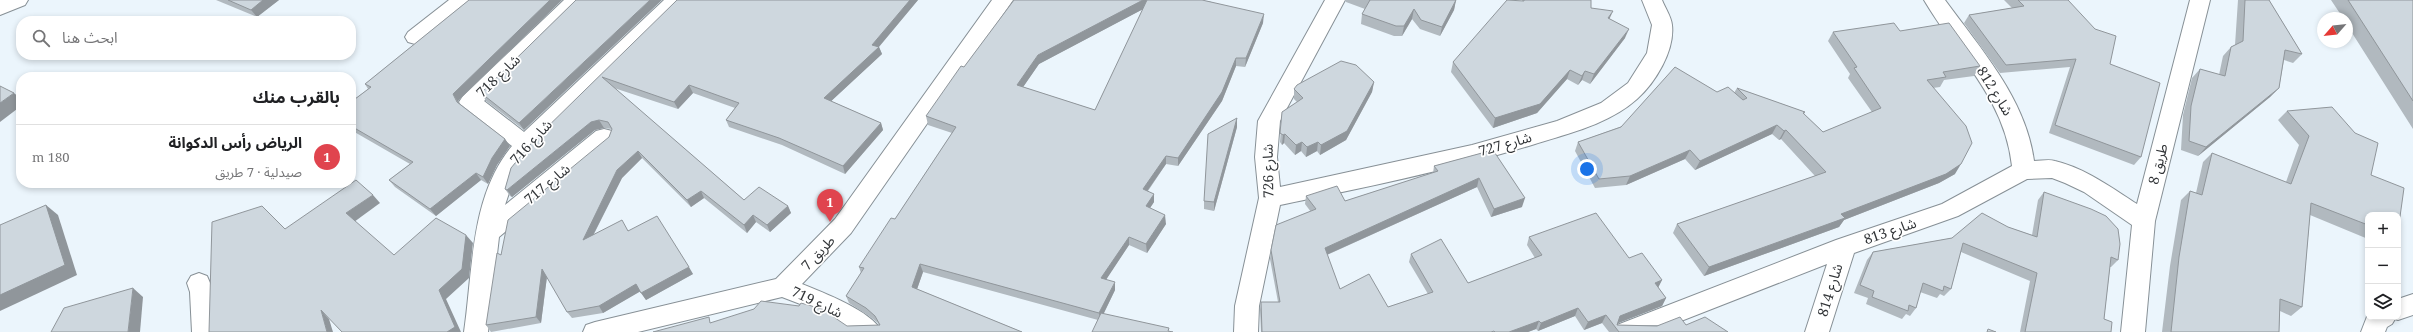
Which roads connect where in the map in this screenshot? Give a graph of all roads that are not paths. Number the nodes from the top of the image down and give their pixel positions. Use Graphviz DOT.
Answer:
graph roads {
  1 [pos="18,0"];
  2 [pos="463,0"];
  3 [pos="576,0"];
  4 [pos="676,0"];
  5 [pos="1003,0"];
  6 [pos="1335,0"];
  7 [pos="1652,0"];
  8 [pos="1934,0"];
  9 [pos="2200,0"];
  10 [pos="0,8"];
  11 [pos="415,37"];
  12 [pos="604,137"];
  13 [pos="526,145"];
  14 [pos="2024,170"];
  15 [pos="1270,198"];
  16 [pos="2144,221"];
  17 [pos="490,231"];
  18 [pos="1844,247"];
  19 [pos="198,283"];
  20 [pos="783,287"];
  21 [pos="2413,304"];
  22 [pos="2401,309"];
  23 [pos="2377,320"];
  24 [pos="204,332"];
  25 [pos="476,332"];
  26 [pos="595,332"];
  27 [pos="870,332"];
  28 [pos="1246,332"];
  29 [pos="1626,332"];
  30 [pos="1817,332"];
  31 [pos="2134,332"];
  32 [pos="2373,332"];
  1 -- 10 [label="street"];
  2 -- 11 [label="street"];
  3 -- 13 [label="street, شارع 718"];
  4 -- 13 [label="street, شارع 716"];
  5 -- 20 [label="street, 7 طريق"];
  6 -- 15 [label="street, شارع 726"];
  7 -- 15 [label="street, شارع 727"];
  8 -- 14 [label="street, شارع 812"];
  9 -- 16 [label="street, طريق 8"];
  12 -- 17 [label="street, شارع 717"];
  13 -- 17 [label="street, شارع 716"];
  14 -- 16 [label="street, شارع 813"];
  14 -- 18 [label="street, شارع 813"];
  15 -- 28 [label="street, شارع 726"];
  16 -- 31 [label="street, طريق 8"];
  17 -- 25 [label="street, شارع 716"];
  18 -- 29 [label="street, شارع 813"];
  18 -- 30 [label="street, شارع 814"];
  19 -- 24 [label="street"];
  20 -- 26 [label="street, 7 طريق"];
  20 -- 27 [label="street, شارع 719"];
  21 -- 22 [label="street"];
  23 -- 32 [label="street"];
}
